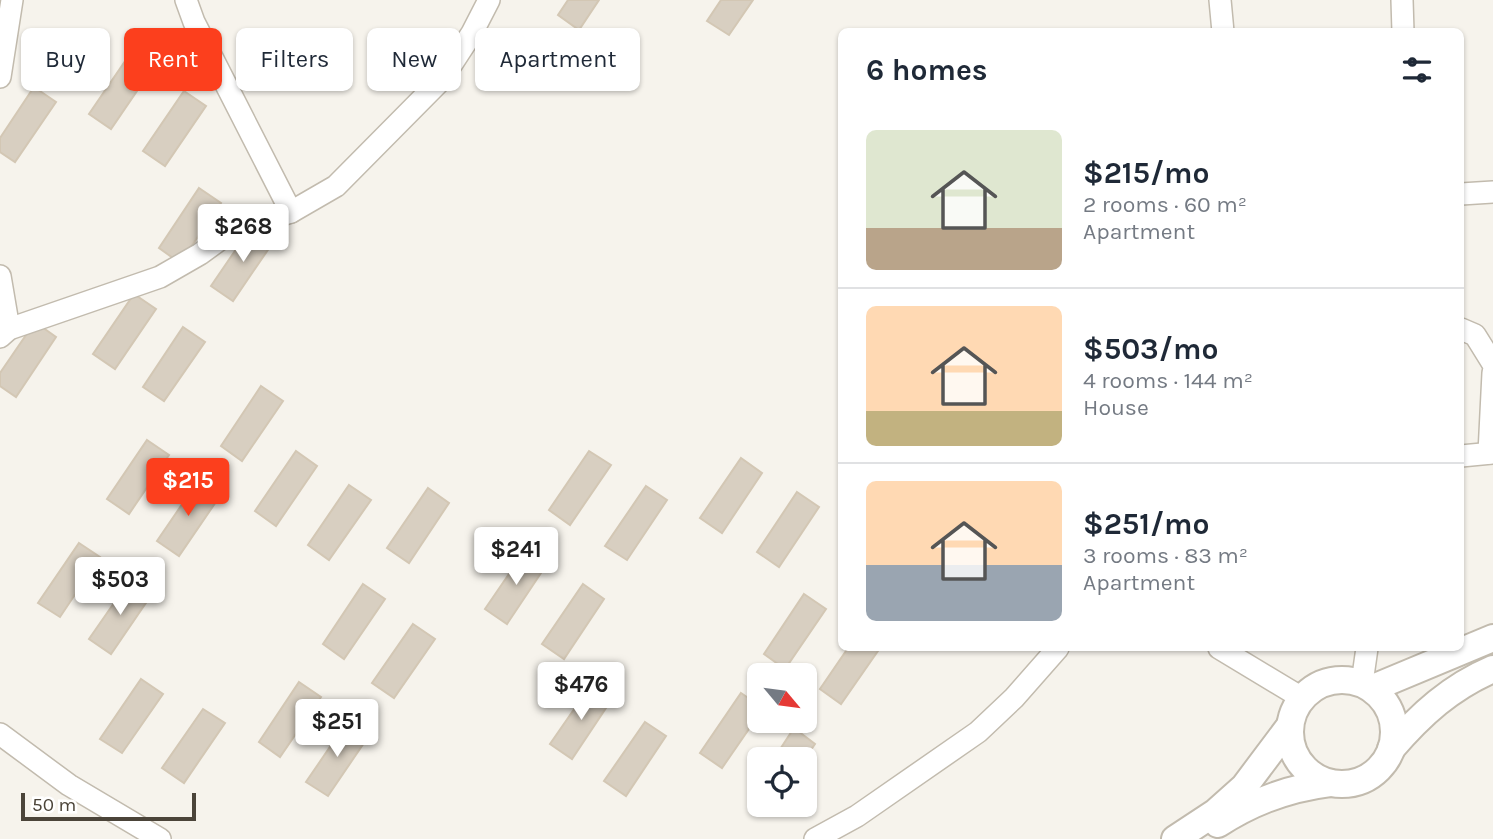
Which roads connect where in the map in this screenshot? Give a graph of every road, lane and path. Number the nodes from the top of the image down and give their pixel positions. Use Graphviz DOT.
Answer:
graph roads {
  1 [pos="12,0"];
  2 [pos="186,0"];
  3 [pos="489,0"];
  4 [pos="1220,0"];
  5 [pos="1402,0"];
  6 [pos="1223,28"];
  7 [pos="1402,28"];
  8 [pos="0,76"];
  9 [pos="1493,192"];
  10 [pos="1464,194"];
  11 [pos="291,212"];
  12 [pos="0,276"];
  13 [pos="1464,331"];
  14 [pos="5,333"];
  15 [pos="1493,364"];
  16 [pos="1493,373"];
  17 [pos="1491,453"];
  18 [pos="1464,456"];
  19 [pos="1493,638"];
  20 [pos="1464,649"];
  21 [pos="1055,651"];
  22 [pos="1224,651"];
  23 [pos="1367,651"];
  24 [pos="1459,651"];
  25 [pos="1493,669"];
  26 [pos="1367,686"];
  27 [pos="1302,698"];
  28 [pos="1289,727"];
  29 [pos="0,734"];
  30 [pos="1391,749"];
  31 [pos="1330,783"];
  32 [pos="160,839"];
  33 [pos="815,839"];
  34 [pos="1175,839"];
  35 [pos="1197,839"];
  1 -- 8 [label="street"];
  2 -- 11 [label="street"];
  3 -- 11 [label="street"];
  4 -- 6 [label="street"];
  5 -- 7 [label="street"];
  9 -- 10 [label="street"];
  11 -- 14 [label="street"];
  12 -- 14 [label="street"];
  13 -- 15 [label="street"];
  16 -- 17 [label="street"];
  17 -- 18 [label="street"];
  19 -- 20 [label="street"];
  21 -- 33 [label="street"];
  22 -- 27 [label="street"];
  23 -- 26 [label="street"];
  24 -- 26 [label="street"];
  25 -- 30 [label="street"];
  26 -- 27 [label="street"];
  26 -- 30 [label="street"];
  27 -- 28 [label="street"];
  28 -- 31 [label="street"];
  28 -- 34 [label="street"];
  29 -- 32 [label="street"];
  30 -- 31 [label="street"];
  31 -- 35 [label="street"];
}
